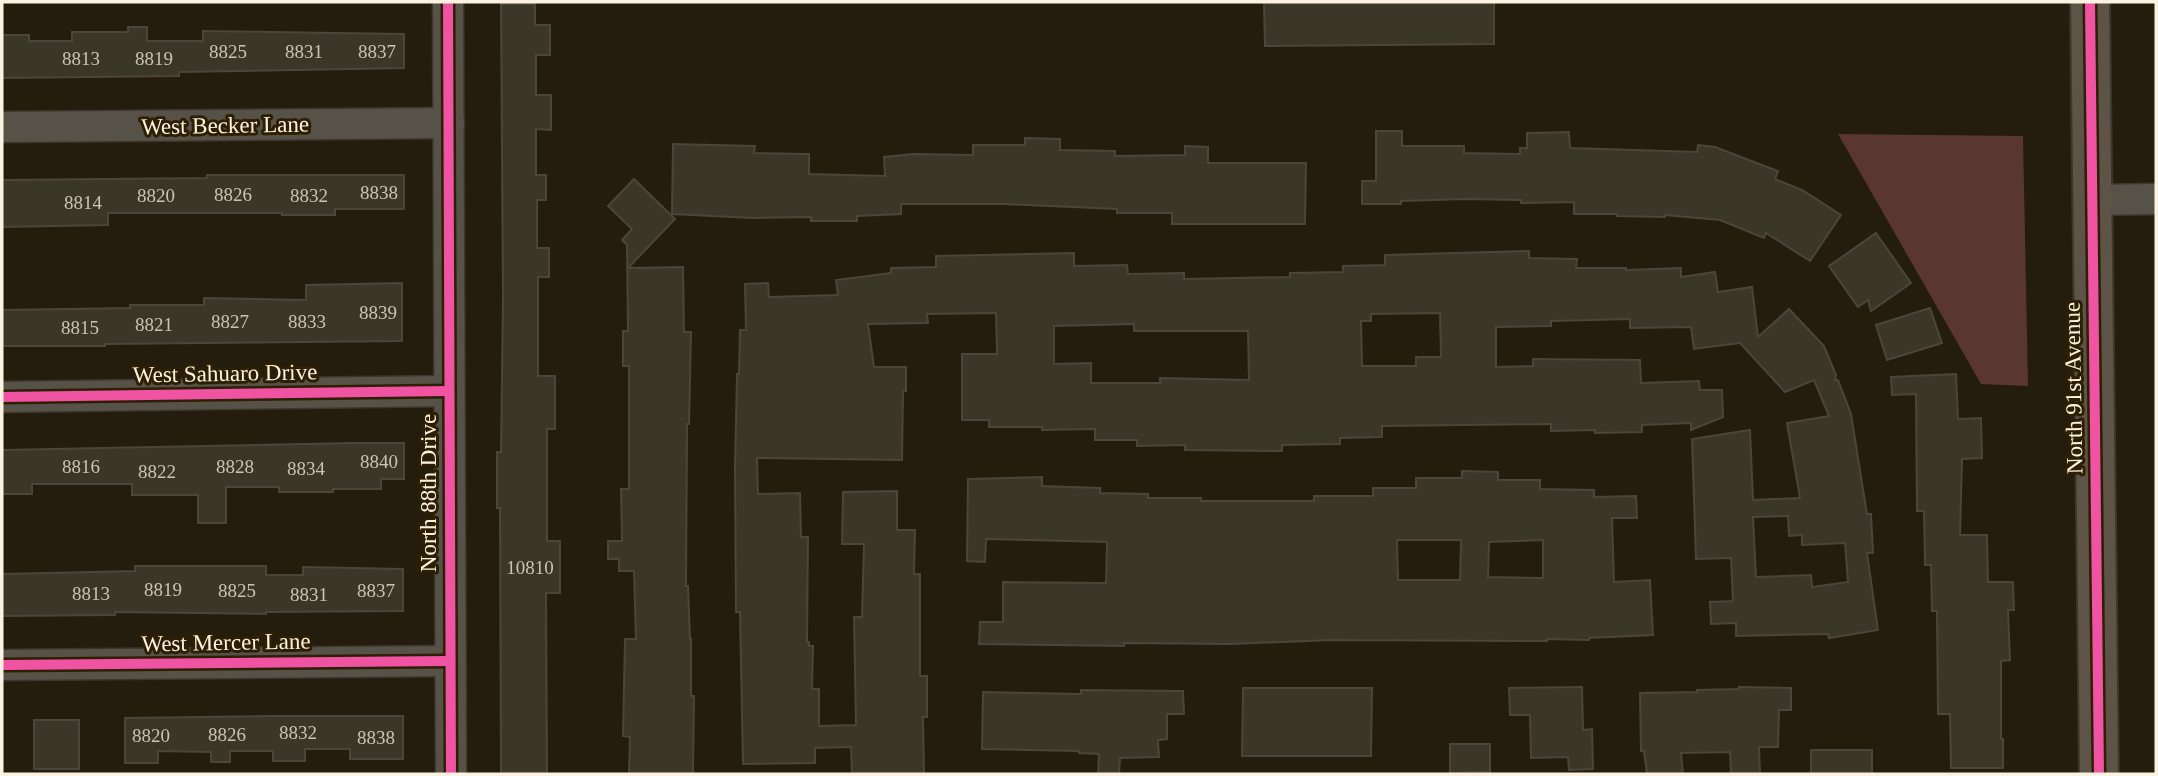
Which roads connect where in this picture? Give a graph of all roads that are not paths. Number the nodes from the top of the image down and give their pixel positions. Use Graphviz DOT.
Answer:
graph roads {
  1 [pos="448,2"];
  2 [pos="2090,2"];
  3 [pos="449,123"];
  4 [pos="2,127"];
  5 [pos="2156,199"];
  6 [pos="2092,200"];
  7 [pos="449,391"];
  8 [pos="2,397"];
  9 [pos="450,661"];
  10 [pos="2,666"];
  11 [pos="451,774"];
  12 [pos="2099,774"];
  1 -- 3 [label="street, North 88th Drive"];
  2 -- 6 [label="main road, North 91st Avenue"];
  3 -- 4 [label="street, West Becker Lane"];
  3 -- 7 [label="street, North 88th Drive"];
  5 -- 6 [label="street"];
  6 -- 12 [label="main road, North 91st Avenue"];
  7 -- 8 [label="street, West Sahuaro Drive"];
  7 -- 9 [label="street, North 88th Drive"];
  9 -- 10 [label="street, West Mercer Lane"];
  9 -- 11 [label="street, North 88th Drive"];
}
